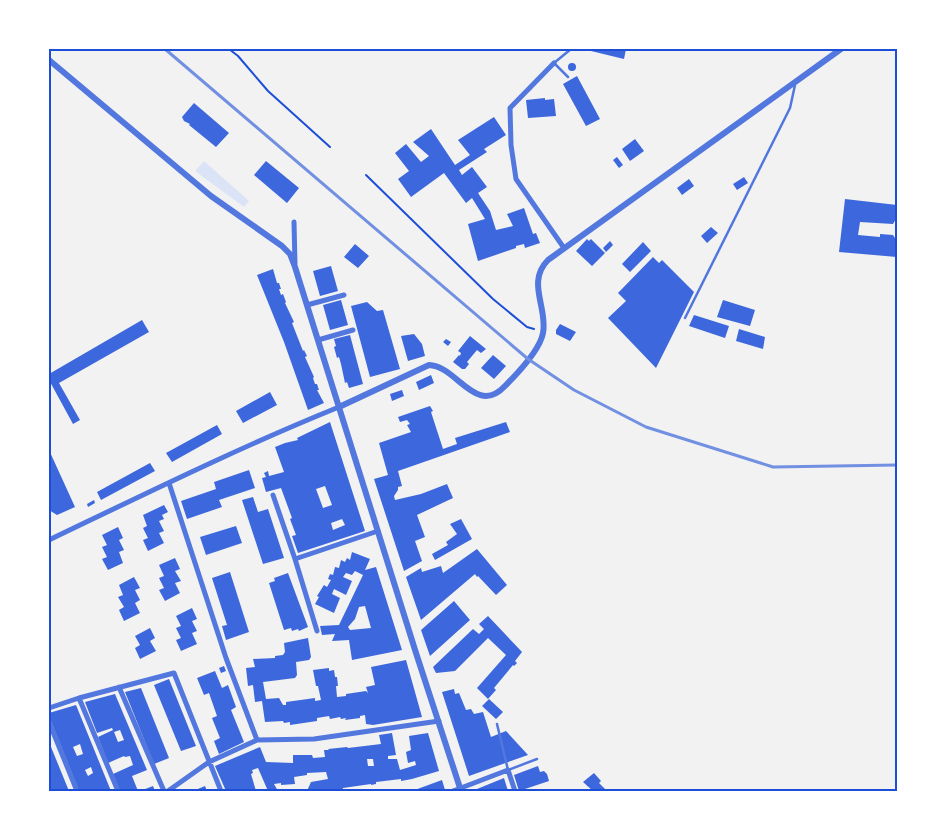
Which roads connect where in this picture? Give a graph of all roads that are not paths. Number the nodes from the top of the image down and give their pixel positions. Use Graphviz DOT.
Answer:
graph roads {
  1 [pos="571,49"];
  2 [pos="841,49"];
  3 [pos="49,60"];
  4 [pos="554,64"];
  5 [pos="568,77"];
  6 [pos="795,81"];
  7 [pos="294,222"];
  8 [pos="564,248"];
  9 [pos="296,267"];
  10 [pos="344,295"];
  11 [pos="307,305"];
  12 [pos="685,318"];
  13 [pos="353,330"];
  14 [pos="318,340"];
  15 [pos="338,407"];
  16 [pos="169,483"];
  17 [pos="273,495"];
  18 [pos="378,531"];
  19 [pos="49,540"];
  20 [pos="295,559"];
  21 [pos="316,632"];
  22 [pos="119,687"];
  23 [pos="79,698"];
  24 [pos="49,708"];
  25 [pos="49,722"];
  26 [pos="439,722"];
  27 [pos="497,724"];
  28 [pos="257,740"];
  29 [pos="537,759"];
  30 [pos="210,762"];
  31 [pos="508,770"];
  32 [pos="461,790"];
  33 [pos="76,791"];
  34 [pos="118,791"];
  35 [pos="164,791"];
  36 [pos="168,791"];
  37 [pos="221,791"];
  38 [pos="453,791"];
  39 [pos="515,791"];
  1 -- 4 [label="lane"];
  2 -- 6 [label="street"];
  3 -- 9 [label="street"];
  4 -- 5 [label="lane"];
  4 -- 8 [label="street"];
  6 -- 8 [label="street"];
  6 -- 12 [label="lane"];
  7 -- 9 [label="street"];
  8 -- 15 [label="street"];
  9 -- 11 [label="street"];
  10 -- 11 [label="street"];
  11 -- 14 [label="street"];
  13 -- 14 [label="street"];
  14 -- 15 [label="street"];
  15 -- 16 [label="street"];
  15 -- 18 [label="street"];
  16 -- 19 [label="street"];
  16 -- 28 [label="street"];
  17 -- 20 [label="street"];
  18 -- 20 [label="street"];
  18 -- 26 [label="street"];
  20 -- 21 [label="street"];
  22 -- 23 [label="street"];
  22 -- 30 [label="street"];
  22 -- 35 [label="street"];
  23 -- 24 [label="street"];
  23 -- 34 [label="street"];
  25 -- 33 [label="street"];
  26 -- 28 [label="street"];
  26 -- 32 [label="street"];
  27 -- 31 [label="lane"];
  28 -- 30 [label="street"];
  29 -- 31 [label="lane"];
  30 -- 36 [label="street"];
  30 -- 37 [label="street"];
  31 -- 32 [label="street"];
  31 -- 39 [label="street"];
  32 -- 38 [label="street"];
}
